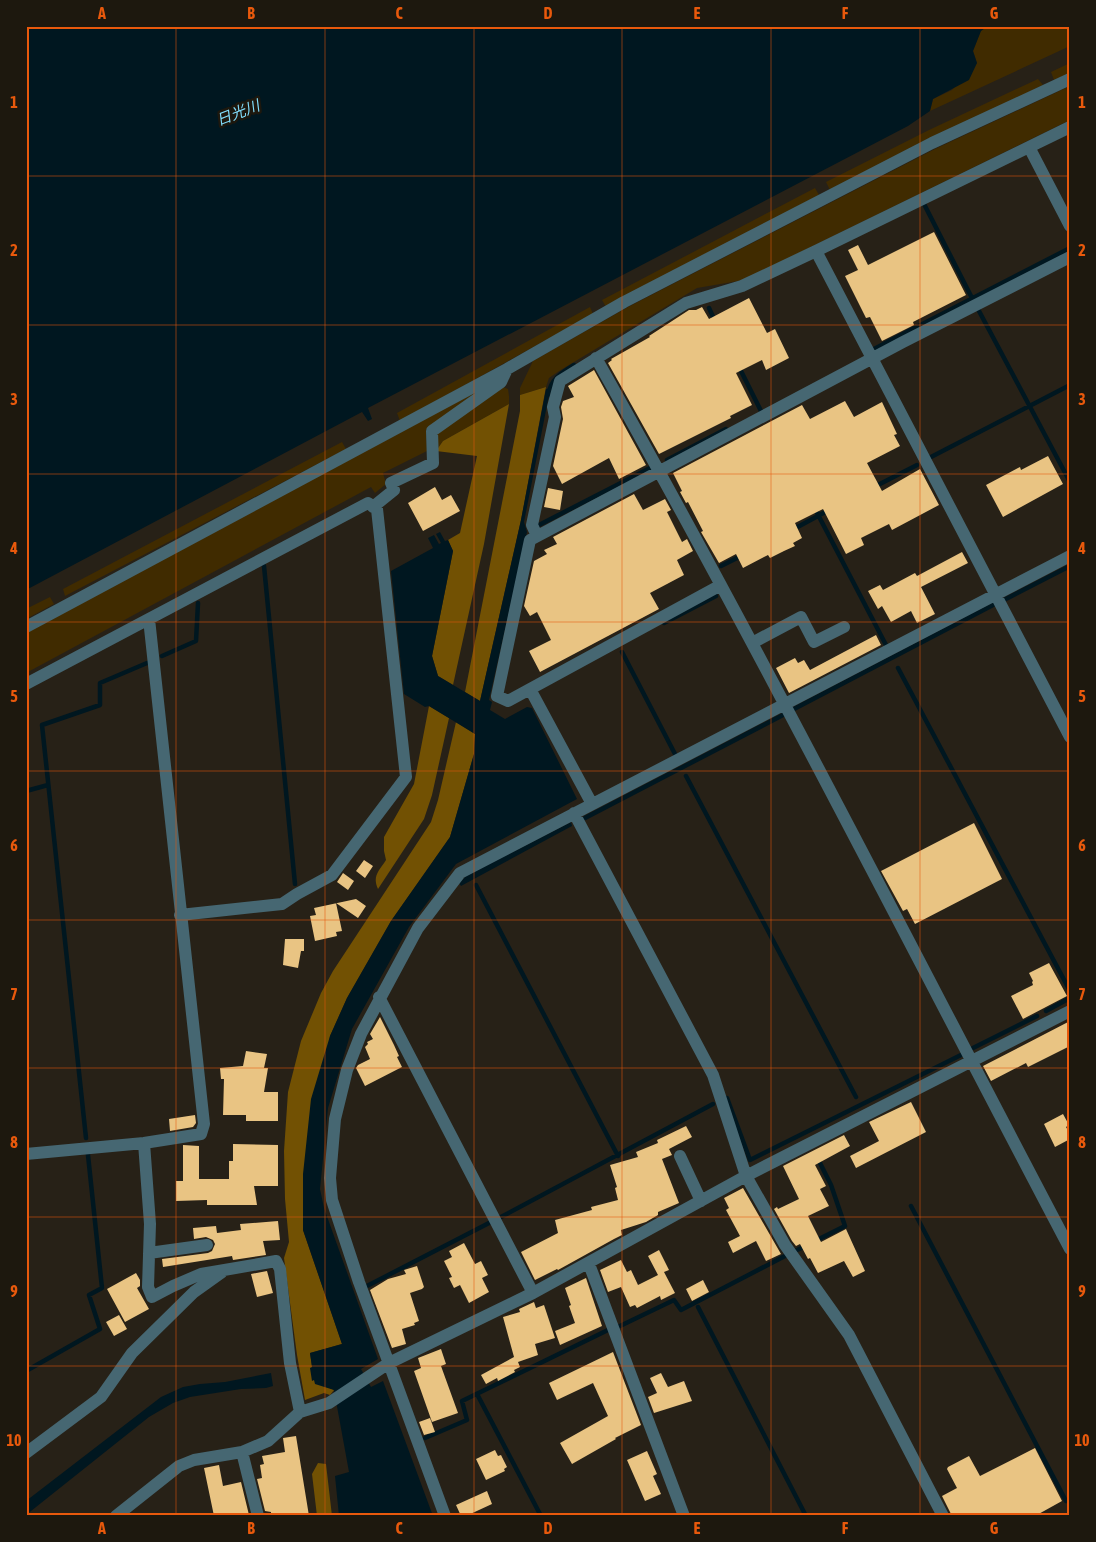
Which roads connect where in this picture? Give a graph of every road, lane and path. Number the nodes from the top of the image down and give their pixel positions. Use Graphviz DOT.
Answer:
graph roads {
  1 [pos="1070,79"];
  2 [pos="1070,127"];
  3 [pos="1029,147"];
  4 [pos="1070,226"];
  5 [pos="816,252"];
  6 [pos="1070,257"];
  7 [pos="596,358"];
  8 [pos="871,359"];
  9 [pos="507,369"];
  10 [pos="660,472"];
  11 [pos="373,507"];
  12 [pos="537,536"];
  13 [pos="1070,556"];
  14 [pos="721,585"];
  15 [pos="995,595"];
  16 [pos="149,619"];
  17 [pos="26,626"];
  18 [pos="844,627"];
  19 [pos="752,643"];
  20 [pos="26,684"];
  21 [pos="530,689"];
  22 [pos="784,704"];
  23 [pos="1070,738"];
  24 [pos="592,804"];
  25 [pos="574,813"];
  26 [pos="180,915"];
  27 [pos="380,997"];
  28 [pos="1070,1011"];
  29 [pos="972,1063"];
  30 [pos="144,1143"];
  31 [pos="26,1154"];
  32 [pos="680,1156"];
  33 [pos="746,1176"];
  34 [pos="701,1201"];
  35 [pos="207,1245"];
  36 [pos="1070,1249"];
  37 [pos="150,1253"];
  38 [pos="589,1264"];
  39 [pos="224,1270"];
  40 [pos="533,1293"];
  41 [pos="389,1363"];
  42 [pos="300,1412"];
  43 [pos="242,1452"];
  44 [pos="26,1453"];
  45 [pos="116,1516"];
  46 [pos="258,1516"];
  47 [pos="445,1516"];
  48 [pos="684,1516"];
  49 [pos="943,1516"];
  1 -- 9 [label="street"];
  2 -- 3 [label="street"];
  3 -- 4 [label="street"];
  3 -- 5 [label="street"];
  5 -- 7 [label="street"];
  5 -- 8 [label="street"];
  6 -- 8 [label="street"];
  7 -- 10 [label="street"];
  7 -- 12 [label="street"];
  8 -- 10 [label="street"];
  8 -- 15 [label="street"];
  9 -- 11 [label="street"];
  9 -- 17 [label="street"];
  10 -- 12 [label="street"];
  10 -- 14 [label="street"];
  11 -- 16 [label="street"];
  11 -- 26 [label="street"];
  12 -- 21 [label="street"];
  13 -- 15 [label="street"];
  14 -- 19 [label="street"];
  14 -- 21 [label="street"];
  15 -- 22 [label="street"];
  15 -- 23 [label="street"];
  16 -- 20 [label="street"];
  16 -- 26 [label="street"];
  18 -- 19 [label="street"];
  19 -- 22 [label="street"];
  21 -- 24 [label="street"];
  22 -- 24 [label="street"];
  22 -- 29 [label="street"];
  24 -- 25 [label="street"];
  25 -- 27 [label="street"];
  25 -- 33 [label="street"];
  26 -- 30 [label="street"];
  27 -- 40 [label="street"];
  27 -- 41 [label="street"];
  28 -- 29 [label="street"];
  29 -- 33 [label="street"];
  29 -- 36 [label="street"];
  30 -- 31 [label="street"];
  30 -- 37 [label="street"];
  32 -- 34 [label="street"];
  33 -- 34 [label="street"];
  33 -- 49 [label="street"];
  34 -- 38 [label="street"];
  35 -- 37 [label="street"];
  37 -- 39 [label="street"];
  38 -- 40 [label="street"];
  38 -- 48 [label="street"];
  39 -- 42 [label="street"];
  39 -- 44 [label="street"];
  40 -- 41 [label="street"];
  41 -- 42 [label="street"];
  41 -- 47 [label="street"];
  42 -- 43 [label="street"];
  43 -- 45 [label="street"];
  43 -- 46 [label="street"];
}
